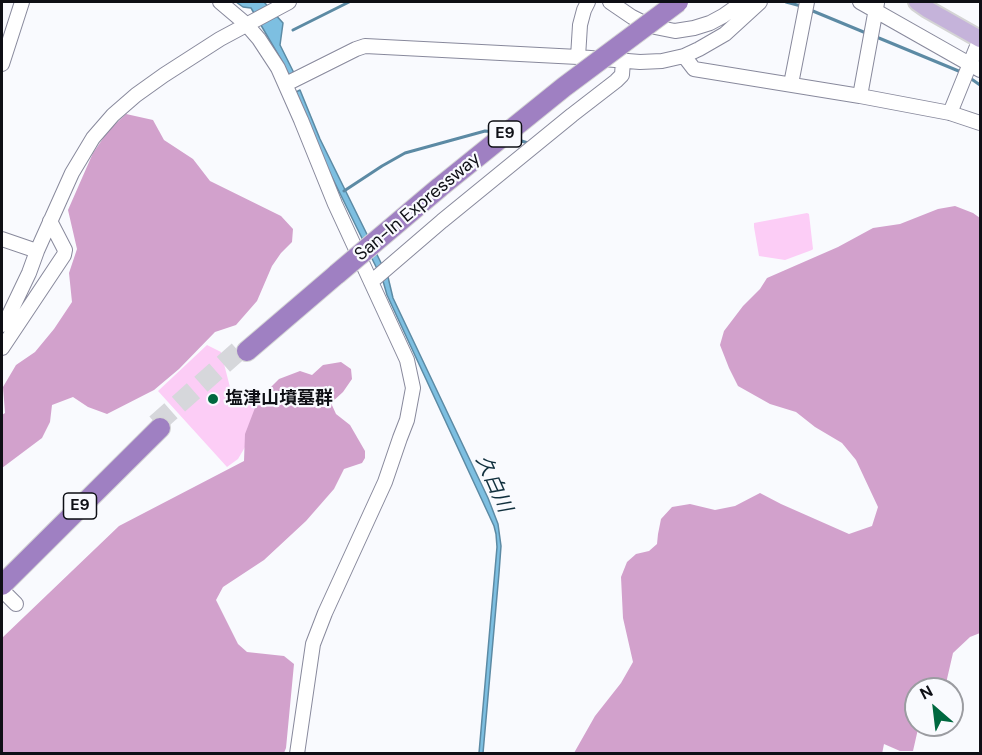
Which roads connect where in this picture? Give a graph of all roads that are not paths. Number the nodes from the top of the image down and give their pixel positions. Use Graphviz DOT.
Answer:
graph roads {
  1 [pos="22,2"];
  2 [pos="220,2"];
  3 [pos="289,2"];
  4 [pos="588,2"];
  5 [pos="610,2"];
  6 [pos="668,2"];
  7 [pos="678,2"];
  8 [pos="743,2"];
  9 [pos="760,2"];
  10 [pos="807,2"];
  11 [pos="860,2"];
  12 [pos="917,2"];
  13 [pos="877,6"];
  14 [pos="250,22"];
  15 [pos="980,39"];
  16 [pos="684,56"];
  17 [pos="578,57"];
  18 [pos="623,60"];
  19 [pos="2,64"];
  20 [pos="975,67"];
  21 [pos="286,84"];
  22 [pos="791,84"];
  23 [pos="860,96"];
  24 [pos="950,113"];
  25 [pos="981,123"];
  26 [pos="50,222"];
  27 [pos="2,239"];
  28 [pos="37,251"];
  29 [pos="335,272"];
  30 [pos="371,282"];
  31 [pos="2,325"];
  32 [pos="2,348"];
  33 [pos="245,349"];
  34 [pos="158,426"];
  35 [pos="6,589"];
  36 [pos="297,753"];
  1 -- 19 [label="street"];
  2 -- 14 [label="street"];
  3 -- 14 [label="street"];
  4 -- 17 [label="street"];
  5 -- 8 [label="street"];
  6 -- 29 [label="highway, San-In Expressway / E9"];
  7 -- 29 [label="highway, San-In Expressway / E9, bridge"];
  9 -- 16 [label="street"];
  10 -- 22 [label="street"];
  11 -- 13 [label="street"];
  12 -- 15 [label="main road"];
  13 -- 20 [label="street"];
  13 -- 23 [label="street"];
  14 -- 21 [label="street"];
  14 -- 26 [label="street"];
  15 -- 20 [label="street"];
  16 -- 18 [label="street"];
  16 -- 22 [label="street"];
  17 -- 18 [label="street"];
  17 -- 21 [label="street"];
  18 -- 30 [label="street"];
  20 -- 24 [label="street"];
  21 -- 30 [label="street"];
  22 -- 23 [label="street"];
  23 -- 24 [label="street"];
  24 -- 25 [label="street"];
  26 -- 28 [label="street"];
  26 -- 32 [label="street"];
  27 -- 28 [label="street"];
  28 -- 31 [label="street"];
  29 -- 33 [label="highway, San-In Expressway / E9"];
  30 -- 36 [label="street"];
  34 -- 35 [label="highway, E9"];
}
